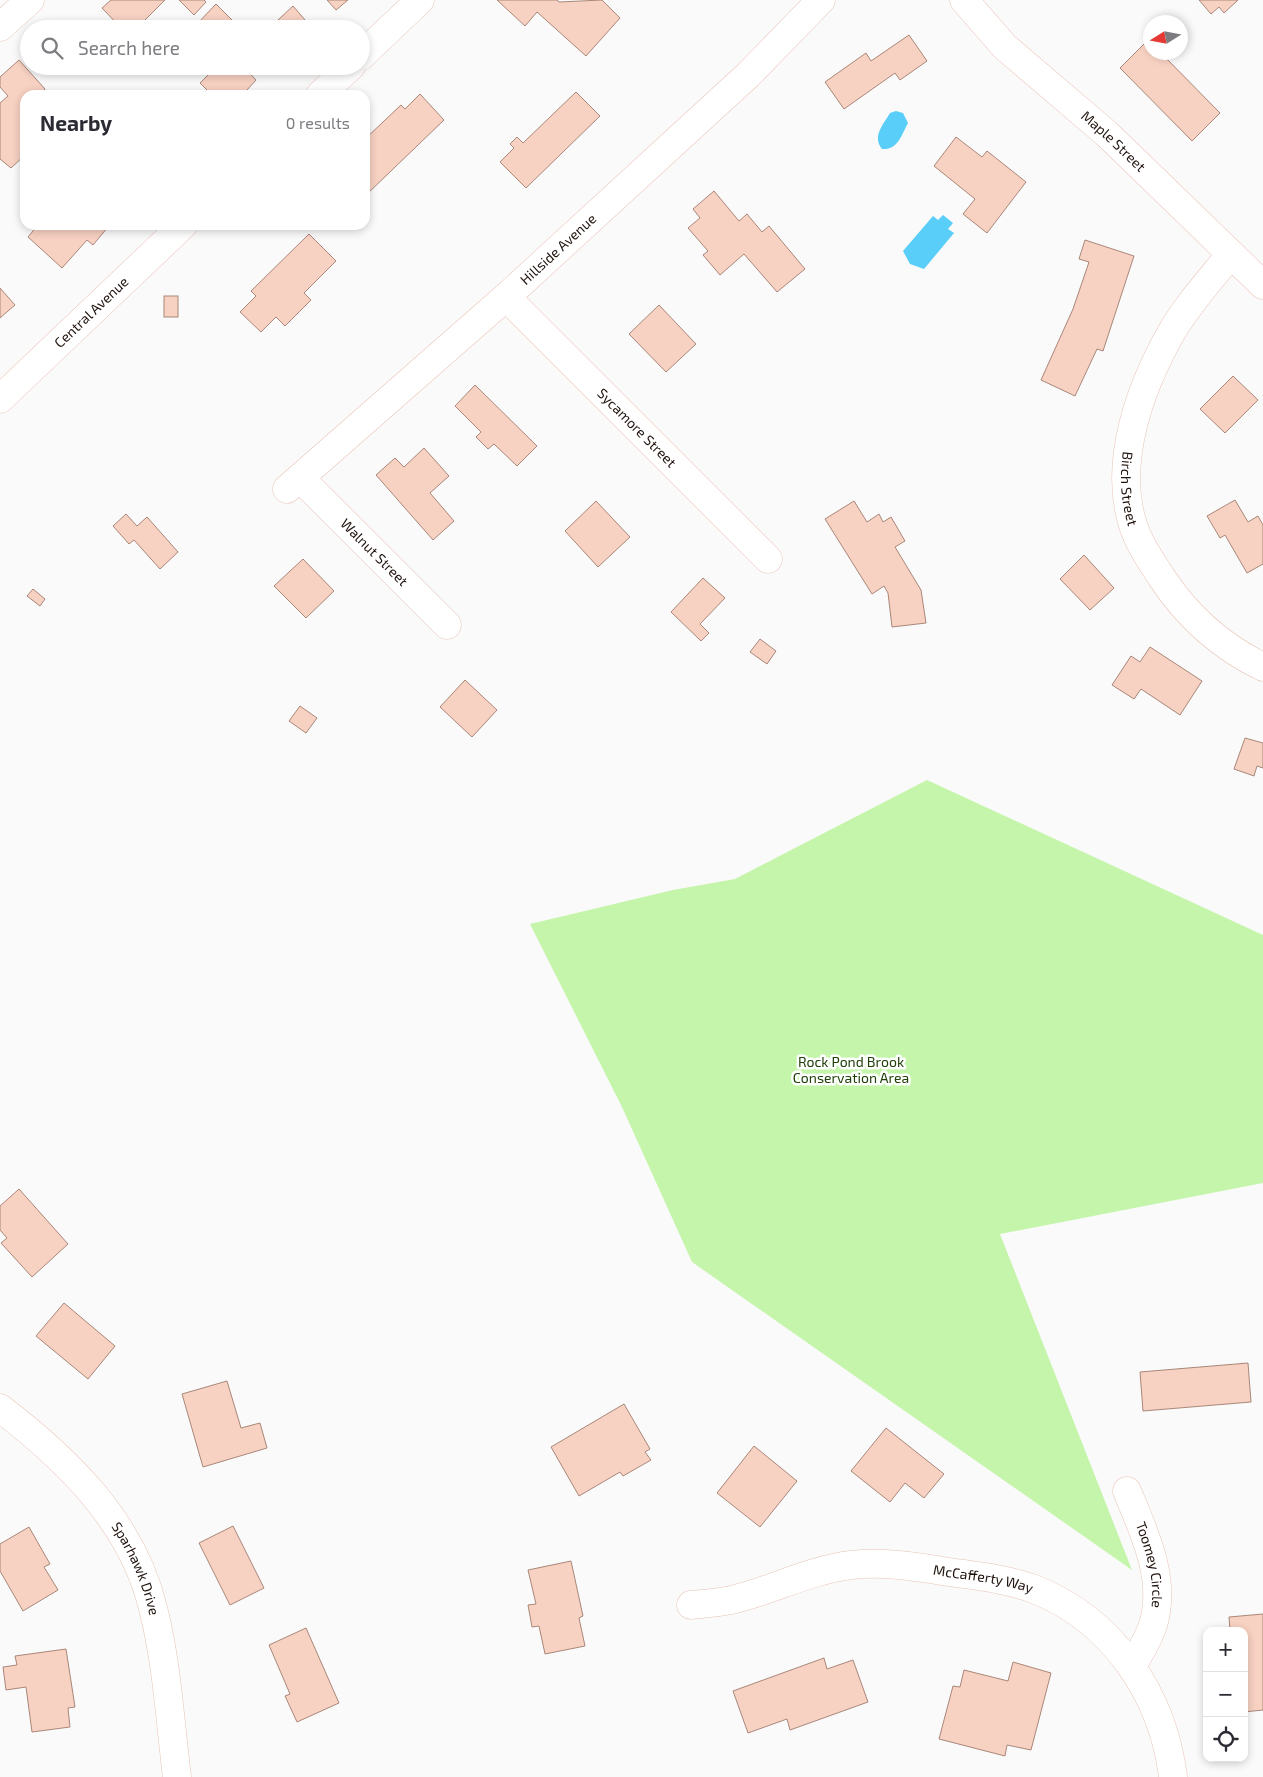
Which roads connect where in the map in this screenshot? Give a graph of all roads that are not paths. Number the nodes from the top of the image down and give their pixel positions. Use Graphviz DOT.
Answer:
graph roads {
  1 [pos="30,0"];
  2 [pos="420,0"];
  3 [pos="821,0"];
  4 [pos="964,0"];
  5 [pos="0,27"];
  6 [pos="370,47"];
  7 [pos="341,75"];
  8 [pos="325,90"];
  9 [pos="178,230"];
  10 [pos="1230,255"];
  11 [pos="1263,285"];
  12 [pos="506,297"];
  13 [pos="0,399"];
  14 [pos="294,484"];
  15 [pos="768,559"];
  16 [pos="448,626"];
  17 [pos="1263,667"];
  18 [pos="0,1408"];
  19 [pos="1127,1491"];
  20 [pos="691,1605"];
  21 [pos="1132,1666"];
  22 [pos="177,1777"];
  23 [pos="1173,1777"];
  1 -- 5 [label="street"];
  2 -- 6 [label="street"];
  3 -- 12 [label="street, Hillside Avenue"];
  4 -- 10 [label="street, Maple Street"];
  7 -- 8 [label="street"];
  9 -- 13 [label="street, Central Avenue"];
  10 -- 11 [label="street, Maple Street"];
  10 -- 17 [label="street, Birch Street"];
  12 -- 14 [label="street, Hillside Avenue"];
  12 -- 15 [label="street, Sycamore Street"];
  14 -- 16 [label="street, Walnut Street"];
  18 -- 22 [label="street, Sparhawk Drive"];
  19 -- 21 [label="street, Toomey Circle"];
  20 -- 21 [label="street, McCafferty Way"];
  21 -- 23 [label="street, McCafferty Way"];
}
